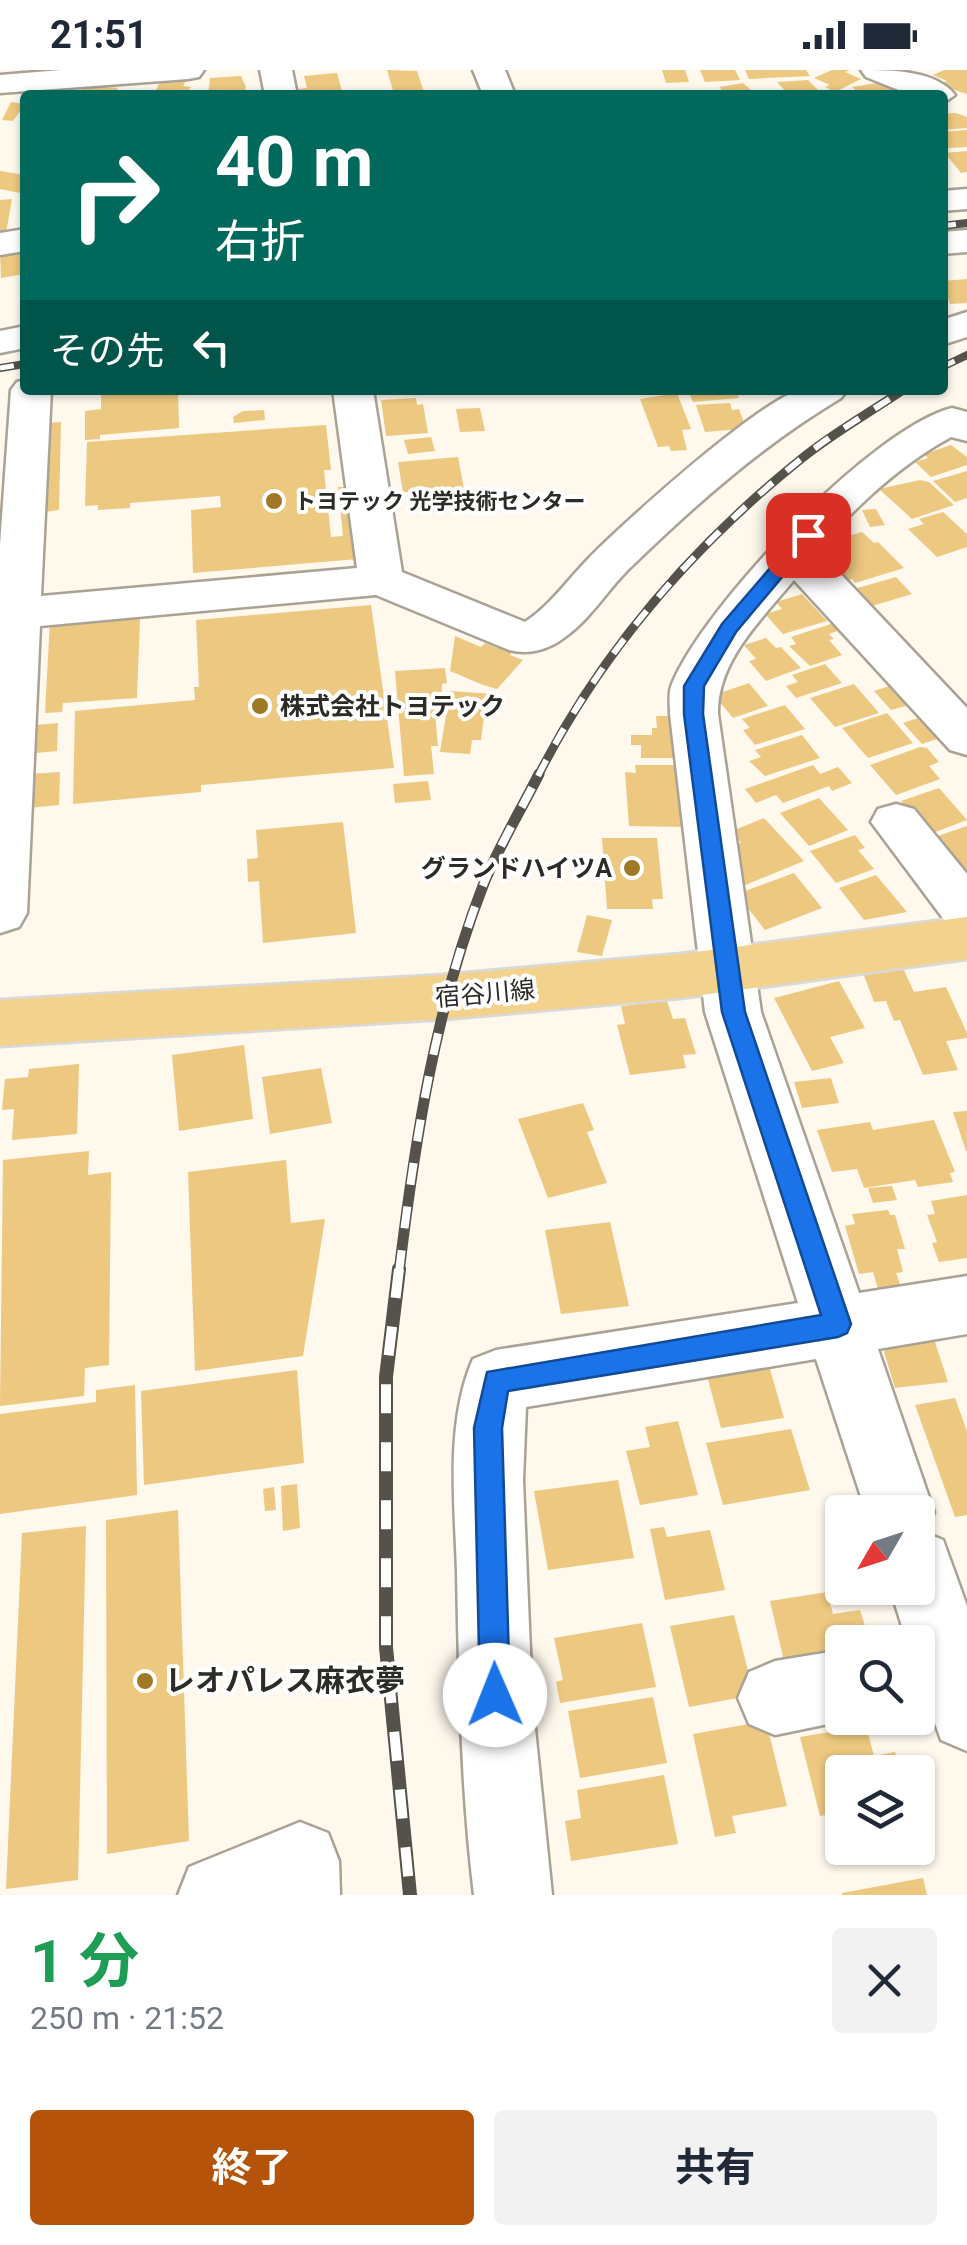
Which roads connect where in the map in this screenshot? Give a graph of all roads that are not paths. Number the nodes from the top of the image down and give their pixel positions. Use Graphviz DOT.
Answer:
graph roads {
  1 [pos="188,70"];
  2 [pos="876,70"];
  3 [pos="0,84"];
  4 [pos="135,84"];
  5 [pos="926,90"];
  6 [pos="28,395"];
  7 [pos="354,395"];
  8 [pos="819,395"];
  9 [pos="967,429"];
  10 [pos="791,556"];
  11 [pos="381,580"];
  12 [pos="18,612"];
  13 [pos="967,738"];
  14 [pos="896,822"];
  15 [pos="967,911"];
  16 [pos="0,913"];
  17 [pos="967,938"];
  18 [pos="726,971"];
  19 [pos="0,1023"];
  20 [pos="967,1304"];
  21 [pos="838,1324"];
  22 [pos="894,1495"];
  23 [pos="927,1605"];
  24 [pos="946,1687"];
  25 [pos="217,1895"];
  26 [pos="302,1895"];
  27 [pos="513,1895"];
  1 -- 4 [label="street"];
  2 -- 5 [label="street"];
  3 -- 4 [label="street"];
  6 -- 12 [label="street"];
  7 -- 11 [label="street"];
  8 -- 11 [label="street"];
  9 -- 10 [label="street"];
  10 -- 13 [label="street"];
  10 -- 18 [label="street"];
  11 -- 12 [label="street"];
  12 -- 16 [label="street"];
  14 -- 15 [label="street"];
  17 -- 18 [label="main road, 宿谷川線"];
  18 -- 19 [label="main road, 宿谷川線"];
  18 -- 21 [label="street"];
  20 -- 21 [label="street"];
  21 -- 22 [label="street"];
  21 -- 27 [label="street"];
  23 -- 24 [label="street"];
  25 -- 26 [label="street"];
}
